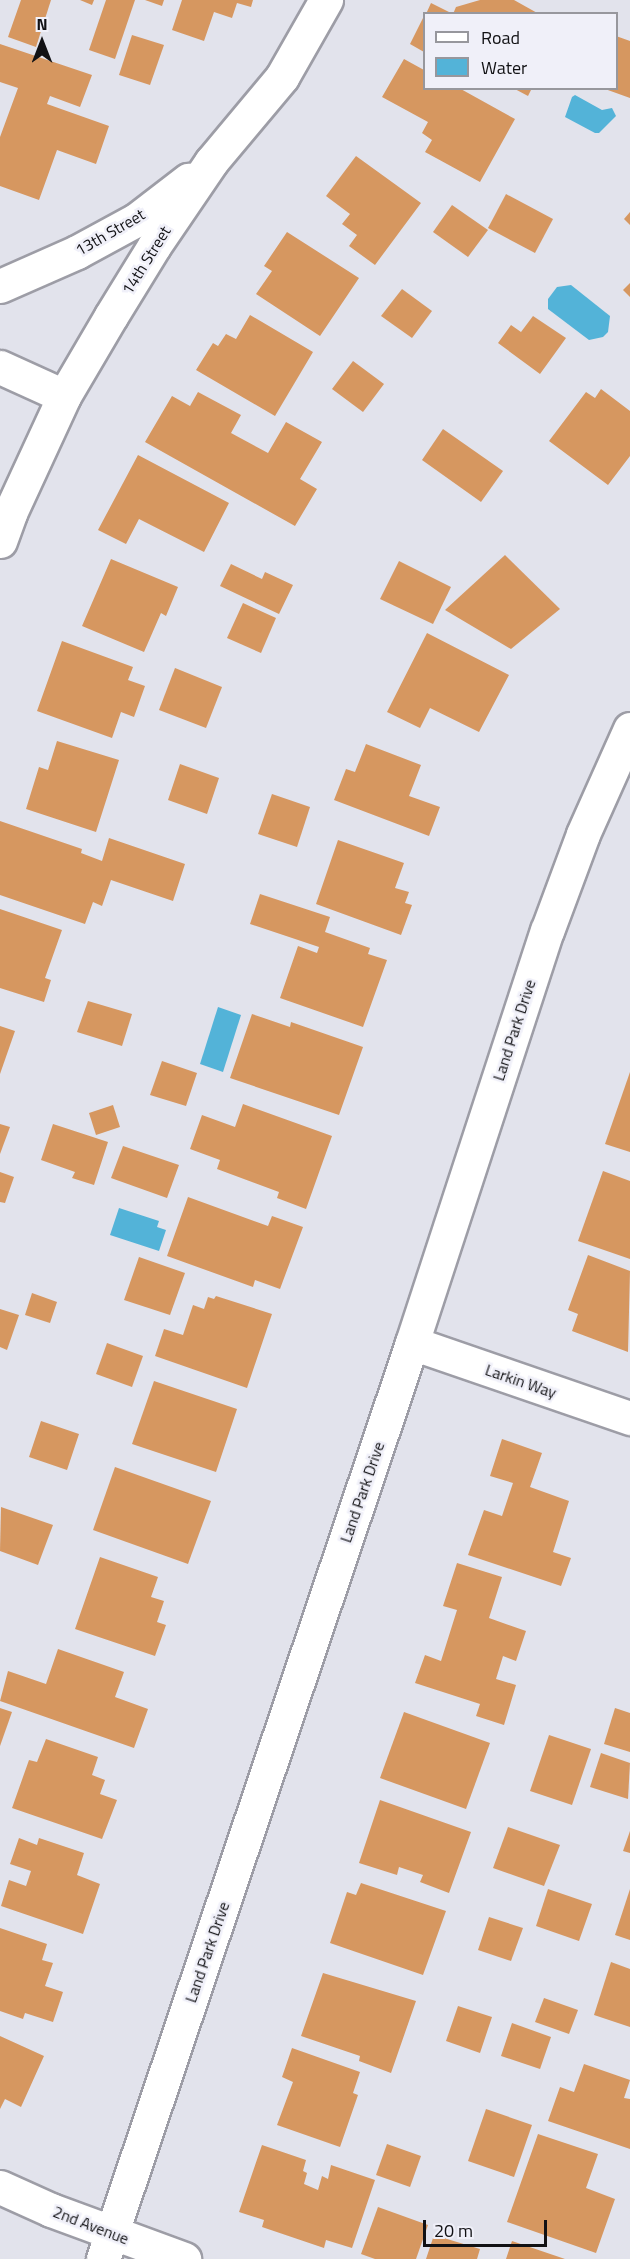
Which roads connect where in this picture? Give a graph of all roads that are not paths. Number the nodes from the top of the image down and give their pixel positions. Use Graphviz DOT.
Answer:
graph roads {
  1 [pos="326,0"];
  2 [pos="211,162"];
  3 [pos="0,286"];
  4 [pos="0,367"];
  5 [pos="64,396"];
  6 [pos="0,541"];
  7 [pos="630,729"];
  8 [pos="412,1343"];
  9 [pos="630,1418"];
  10 [pos="0,2187"];
  11 [pos="107,2246"];
  12 [pos="184,2259"];
  1 -- 2 [label="main road, 14th Street"];
  2 -- 3 [label="main road, 13th Street"];
  2 -- 5 [label="main road, 14th Street"];
  4 -- 5 [label="main road"];
  5 -- 6 [label="main road, 14th Street"];
  7 -- 8 [label="main road, Land Park Drive"];
  8 -- 9 [label="main road, Larkin Way"];
  8 -- 11 [label="main road, Land Park Drive"];
  10 -- 11 [label="main road, 2nd Avenue"];
  11 -- 12 [label="main road, 2nd Avenue"];
}
